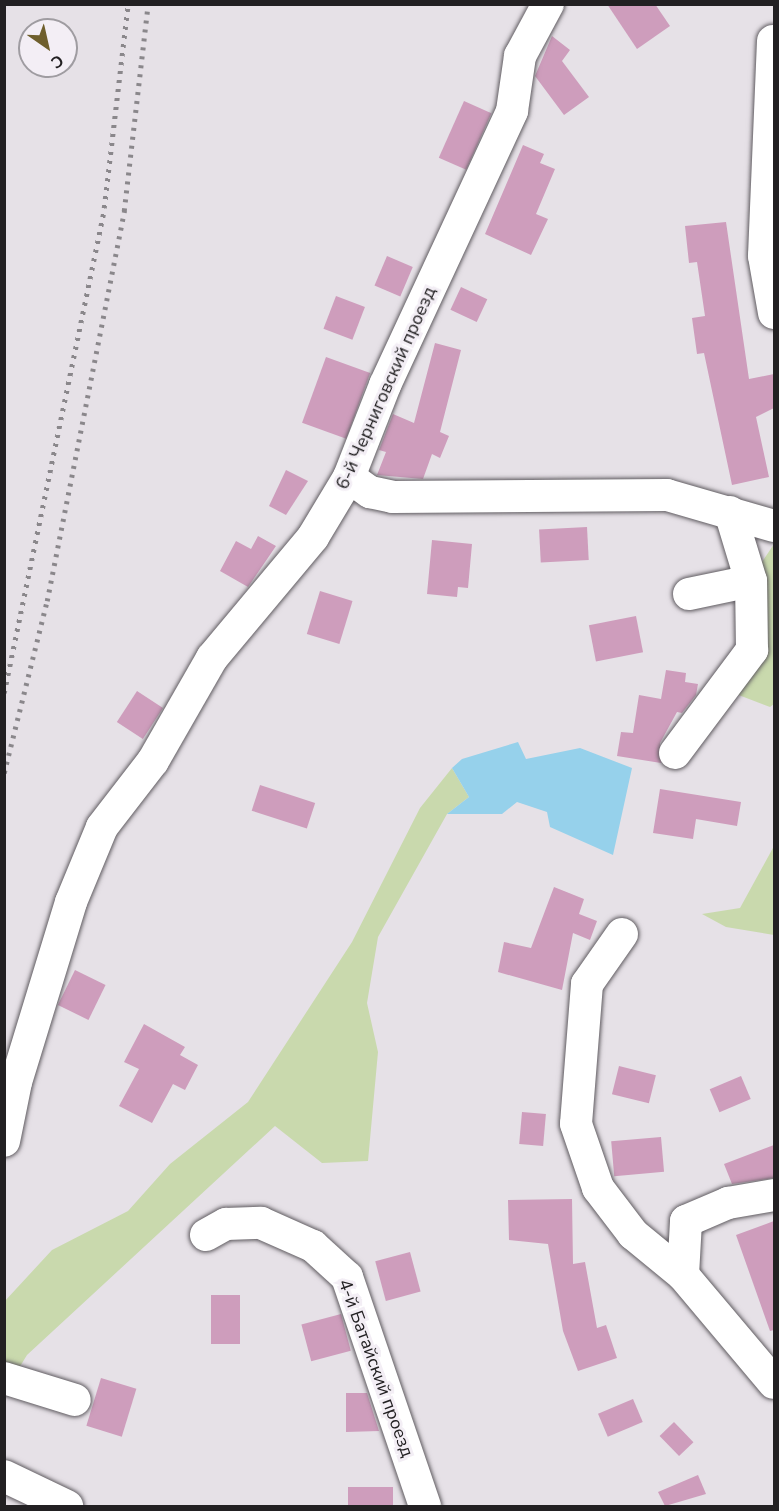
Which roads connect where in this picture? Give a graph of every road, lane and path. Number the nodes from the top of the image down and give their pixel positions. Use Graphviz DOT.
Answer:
graph roads {
  1 [pos="548,4"];
  2 [pos="773,41"];
  3 [pos="774,313"];
  4 [pos="350,477"];
  5 [pos="730,512"];
  6 [pos="774,526"];
  7 [pos="751,581"];
  8 [pos="688,594"];
  9 [pos="675,753"];
  10 [pos="622,934"];
  11 [pos="4,1141"];
  12 [pos="774,1195"];
  13 [pos="206,1235"];
  14 [pos="683,1275"];
  15 [pos="4,1378"];
  16 [pos="774,1383"];
  17 [pos="75,1400"];
  18 [pos="4,1476"];
  19 [pos="67,1506"];
  20 [pos="425,1506"];
  1 -- 4 [label="street, 6-й Черниговский проезд"];
  2 -- 3 [label="street"];
  4 -- 5 [label="street"];
  4 -- 11 [label="street, 6-й Черниговский проезд"];
  5 -- 6 [label="street"];
  5 -- 7 [label="street"];
  7 -- 8 [label="street"];
  7 -- 9 [label="street"];
  10 -- 14 [label="street"];
  12 -- 14 [label="street"];
  13 -- 20 [label="street, 4-й Батайский проезд"];
  14 -- 16 [label="street"];
  15 -- 17 [label="street"];
  18 -- 19 [label="street"];
}
